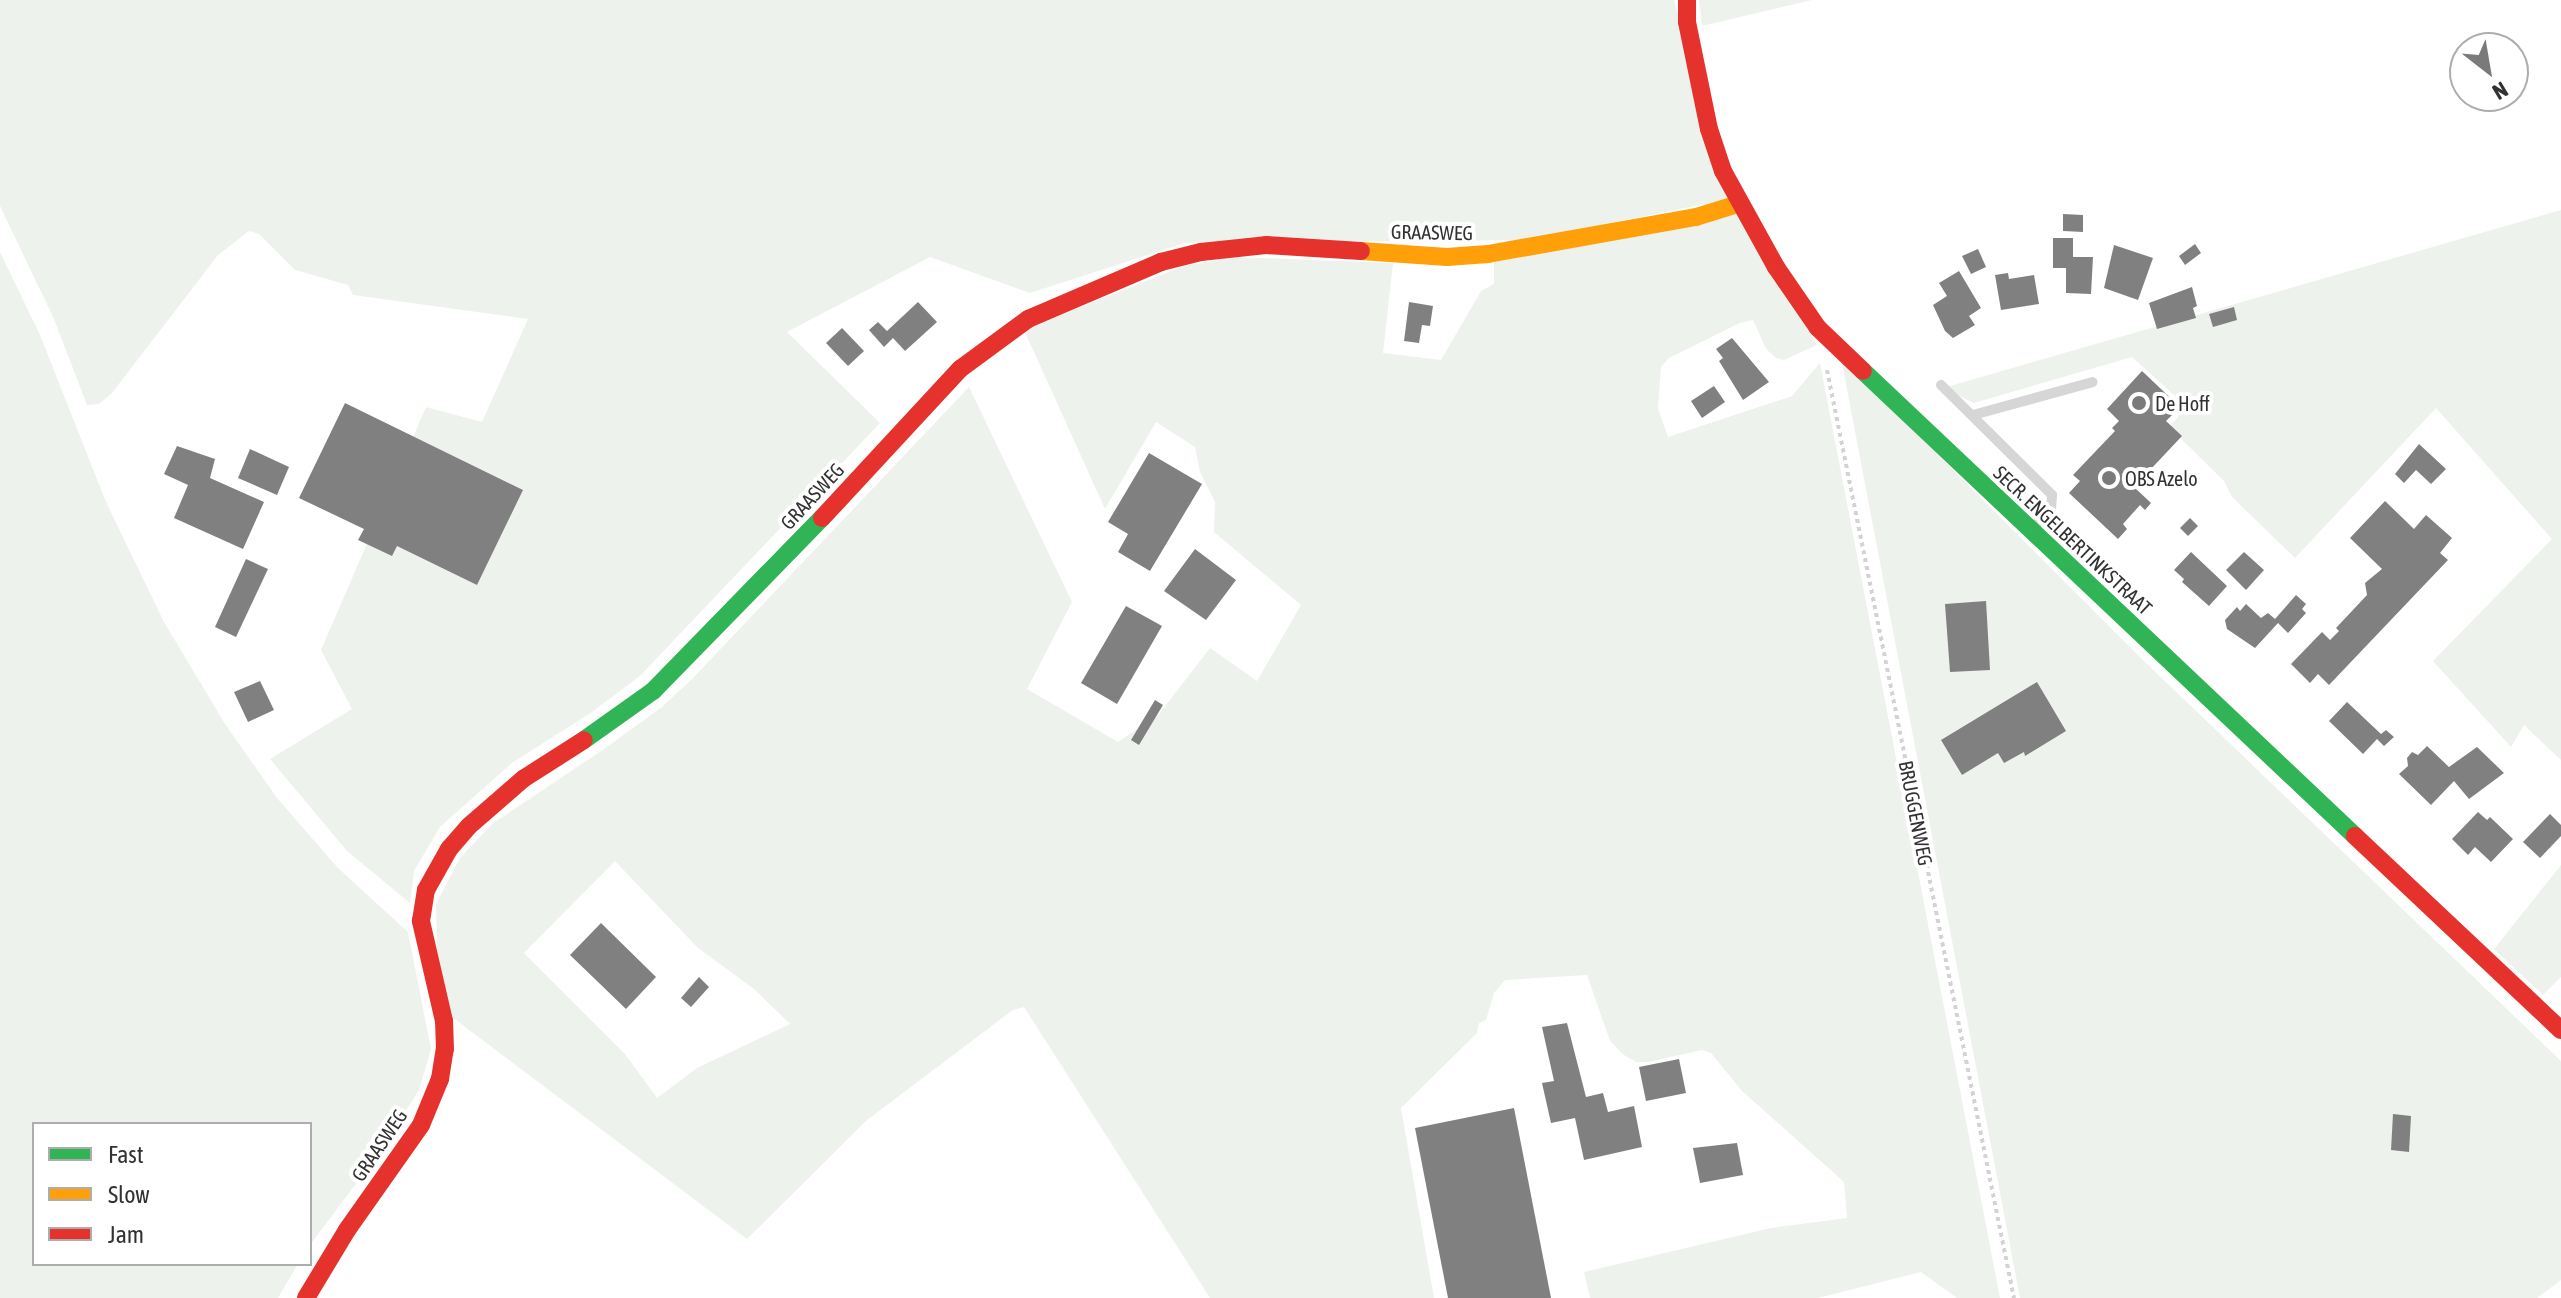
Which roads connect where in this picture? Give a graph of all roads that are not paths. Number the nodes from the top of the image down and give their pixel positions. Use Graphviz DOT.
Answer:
graph roads {
  1 [pos="1687,0"];
  2 [pos="1738,204"];
  3 [pos="2093,382"];
  4 [pos="1941,385"];
  5 [pos="1973,415"];
  6 [pos="2031,530"];
  7 [pos="2561,1030"];
  8 [pos="306,1298"];
  1 -- 2 [label="street, SECR. ENGELBERTINKSTRAAT"];
  2 -- 6 [label="street, SECR. ENGELBERTINKSTRAAT"];
  2 -- 8 [label="street, GRAASWEG"];
  3 -- 5 [label="lane"];
  4 -- 5 [label="lane"];
  5 -- 6 [label="lane"];
  6 -- 7 [label="street, SECR. ENGELBERTINKSTRAAT"];
}
